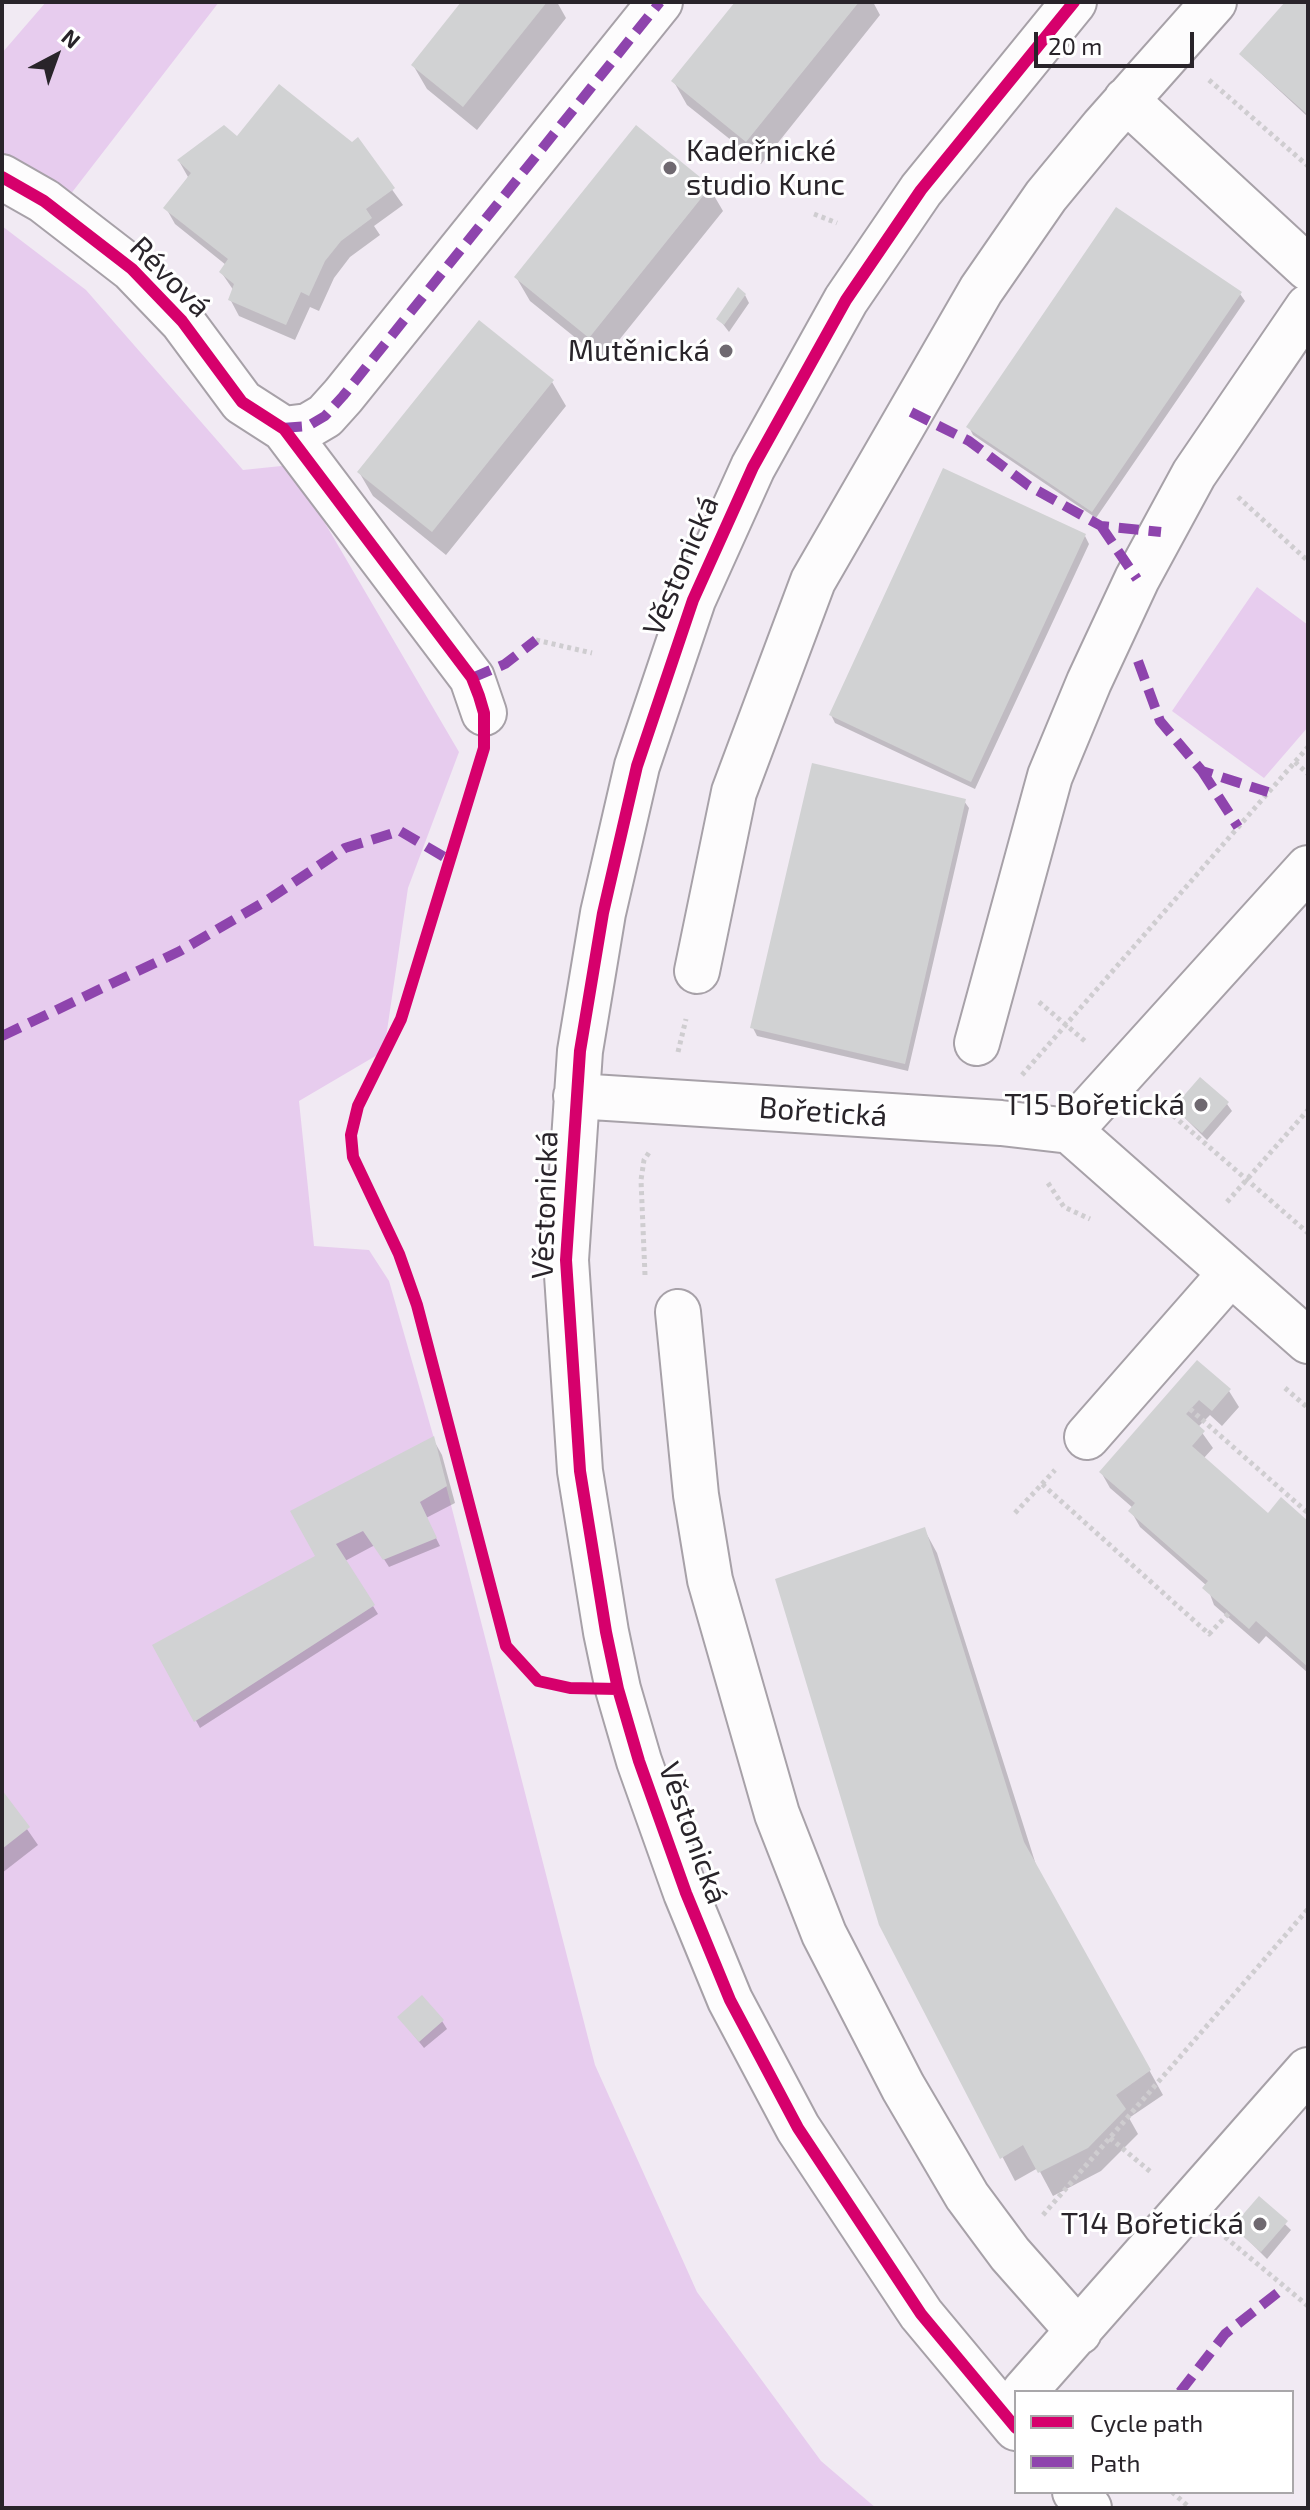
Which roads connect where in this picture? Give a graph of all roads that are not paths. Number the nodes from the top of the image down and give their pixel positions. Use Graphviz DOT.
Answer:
graph roads {
  1 [pos="660,2"];
  2 [pos="1074,2"];
  3 [pos="1214,2"];
  4 [pos="1126,100"];
  5 [pos="2,177"];
  6 [pos="1308,268"];
  7 [pos="1308,307"];
  8 [pos="284,429"];
  9 [pos="484,713"];
  10 [pos="1308,868"];
  11 [pos="697,971"];
  12 [pos="977,1043"];
  13 [pos="576,1096"];
  14 [pos="1070,1131"];
  15 [pos="1230,1274"];
  16 [pos="678,1312"];
  17 [pos="1308,1341"];
  18 [pos="1087,1437"];
  19 [pos="1308,2070"];
  20 [pos="1079,2332"];
  21 [pos="1031,2390"];
  22 [pos="1014,2408"];
  1 -- 8 [label="street"];
  2 -- 13 [label="street, Věstonická"];
  3 -- 4 [label="street"];
  4 -- 6 [label="street"];
  4 -- 11 [label="street"];
  5 -- 8 [label="street, Révová"];
  7 -- 12 [label="street"];
  8 -- 9 [label="street"];
  10 -- 14 [label="street"];
  13 -- 14 [label="street, Bořetická"];
  13 -- 22 [label="street, Věstonická"];
  14 -- 15 [label="street"];
  15 -- 17 [label="street"];
  15 -- 18 [label="street"];
  16 -- 20 [label="street"];
  19 -- 20 [label="street"];
  20 -- 21 [label="street"];
}
